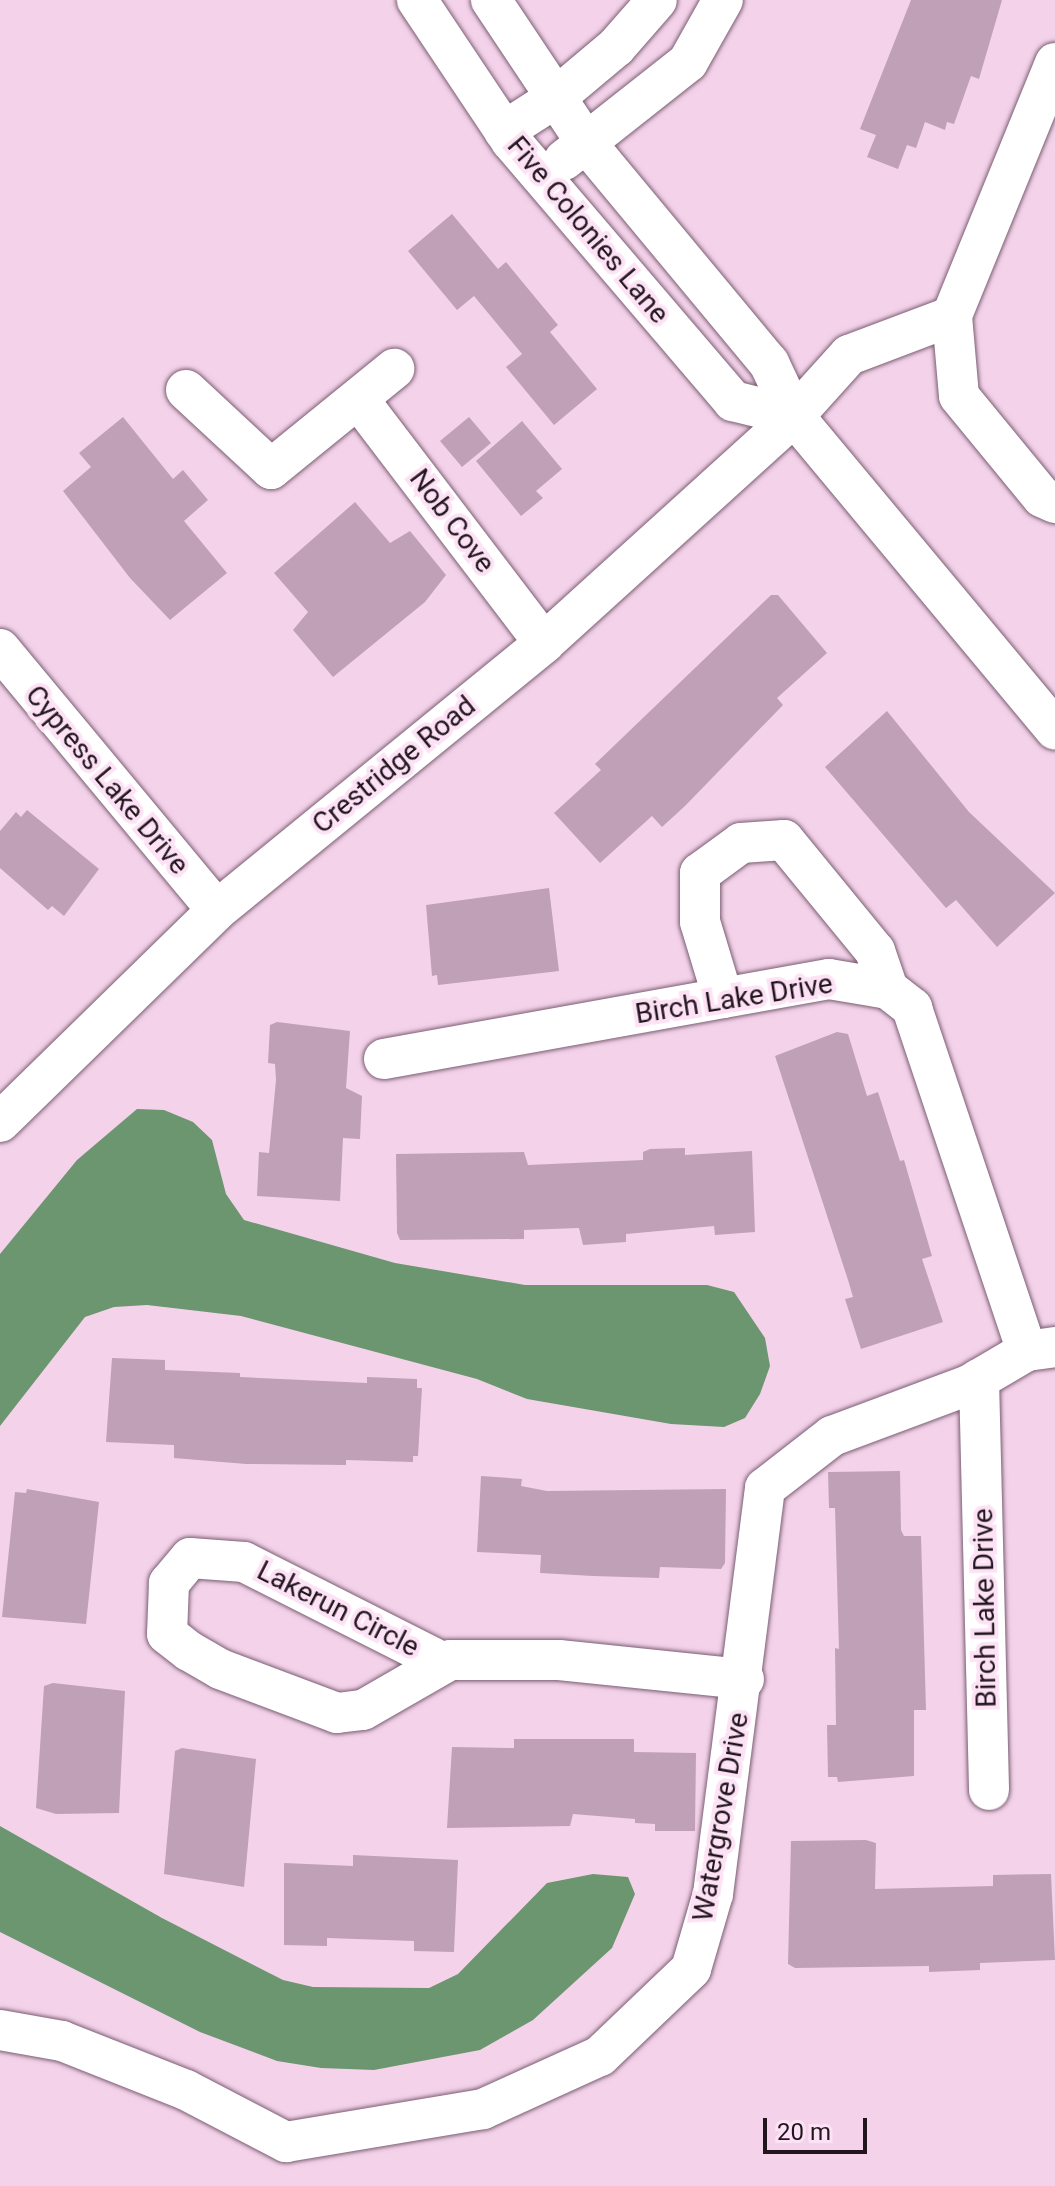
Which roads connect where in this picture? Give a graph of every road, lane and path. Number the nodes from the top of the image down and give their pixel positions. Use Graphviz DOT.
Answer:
graph roads {
  1 [pos="417,0"];
  2 [pos="491,0"];
  3 [pos="657,0"];
  4 [pos="723,0"];
  5 [pos="1055,63"];
  6 [pos="554,99"];
  7 [pos="504,131"];
  8 [pos="587,144"];
  9 [pos="541,176"];
  10 [pos="952,316"];
  11 [pos="394,369"];
  12 [pos="186,390"];
  13 [pos="359,400"];
  14 [pos="794,416"];
  15 [pos="1055,503"];
  16 [pos="544,643"];
  17 [pos="0,649"];
  18 [pos="1055,729"];
  19 [pos="217,910"];
  20 [pos="888,989"];
  21 [pos="723,998"];
  22 [pos="384,1059"];
  23 [pos="0,1122"];
  24 [pos="1041,1349"];
  25 [pos="979,1379"];
  26 [pos="444,1663"];
  27 [pos="744,1679"];
  28 [pos="989,1790"];
  29 [pos="6,2038"];
  1 -- 7 [label="street, Five Colonies Lane"];
  2 -- 6 [label="street, Five Colonies Lane"];
  3 -- 6 [label="street"];
  4 -- 8 [label="street"];
  5 -- 10 [label="street"];
  6 -- 7 [label="street"];
  6 -- 8 [label="street, Five Colonies Lane"];
  7 -- 9 [label="street, Five Colonies Lane"];
  8 -- 9 [label="street"];
  8 -- 14 [label="street, Five Colonies Lane"];
  9 -- 14 [label="street, Five Colonies Lane"];
  10 -- 14 [label="street, Crestridge Road"];
  10 -- 15 [label="street"];
  11 -- 13 [label="street"];
  12 -- 13 [label="street"];
  13 -- 16 [label="street, Nob Cove"];
  14 -- 16 [label="street, Crestridge Road"];
  14 -- 18 [label="street, Five Colonies Lane"];
  16 -- 19 [label="street, Crestridge Road"];
  17 -- 19 [label="street, Cypress Lake Drive"];
  19 -- 23 [label="street, Crestridge Road"];
  20 -- 21 [label="street, Birch Lake Drive"];
  20 -- 21 [label="street"];
  20 -- 24 [label="street"];
  21 -- 22 [label="street, Birch Lake Drive"];
  24 -- 25 [label="street, Watergrove Drive"];
  25 -- 27 [label="street, Watergrove Drive"];
  25 -- 28 [label="street, Birch Lake Drive"];
  26 -- 26 [label="street, Lakerun Circle"];
  26 -- 27 [label="street, Lakerun Circle"];
  27 -- 29 [label="street, Watergrove Drive"];
}
